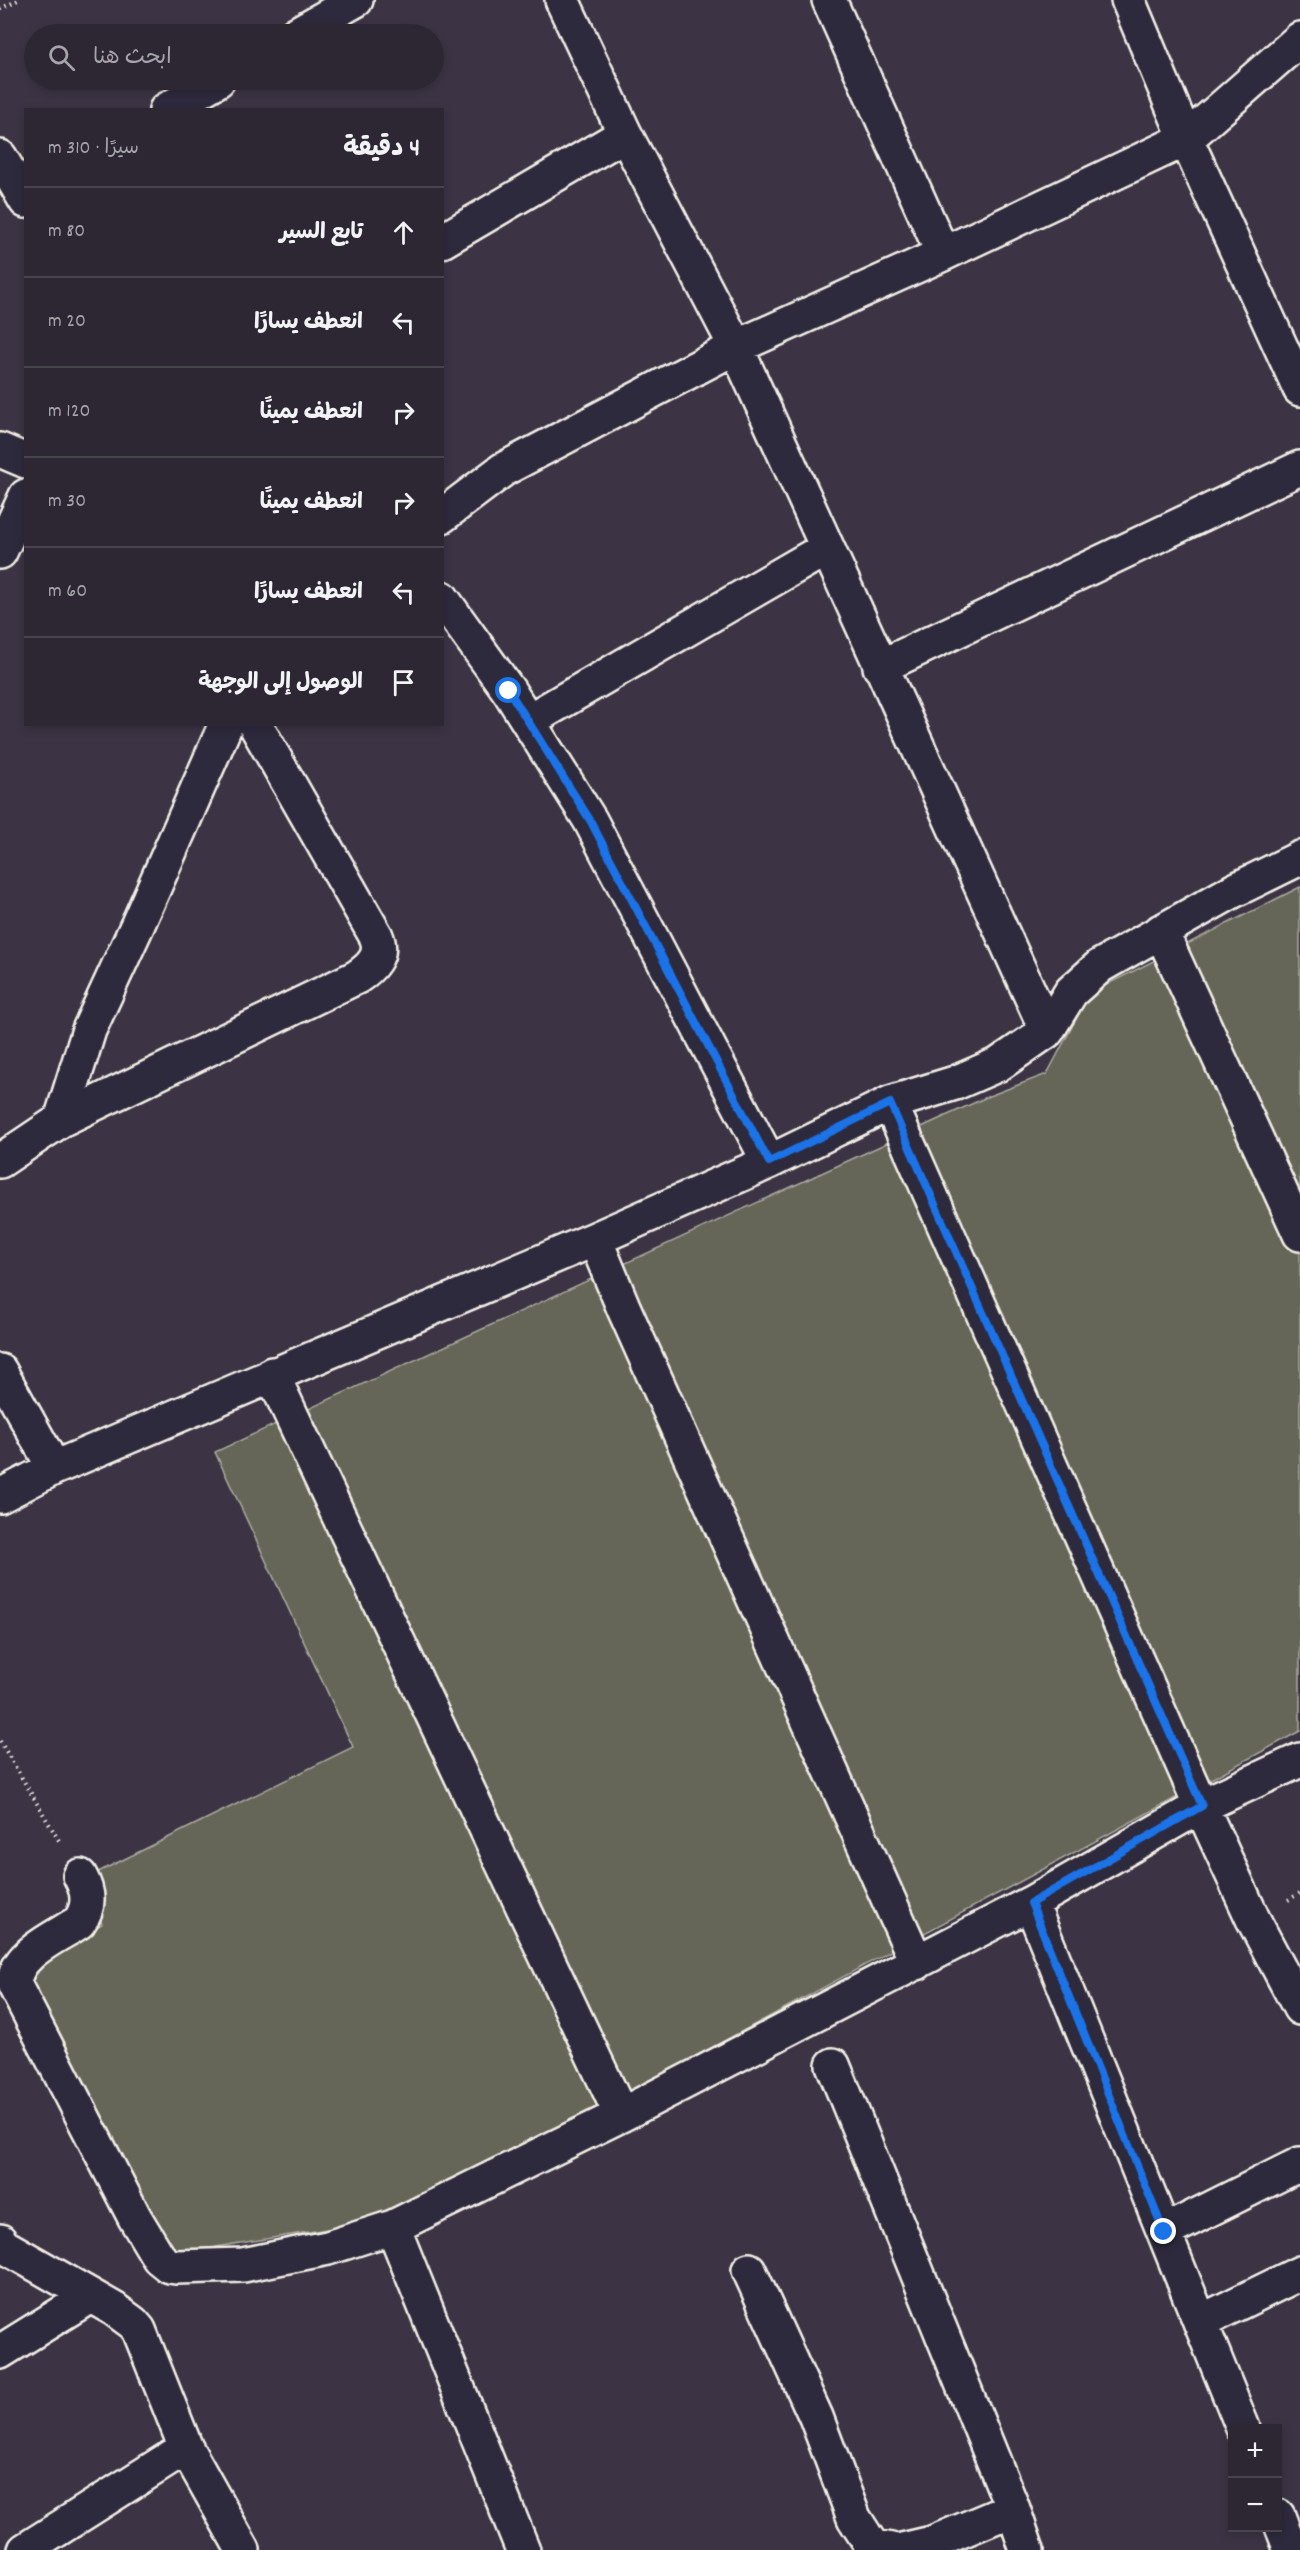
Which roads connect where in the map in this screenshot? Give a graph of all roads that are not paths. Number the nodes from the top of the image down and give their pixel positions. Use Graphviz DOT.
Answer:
graph roads {
  1 [pos="356,0"];
  2 [pos="562,0"];
  3 [pos="829,0"];
  4 [pos="1128,0"];
  5 [pos="314,24"];
  6 [pos="1300,39"];
  7 [pos="201,90"];
  8 [pos="169,108"];
  9 [pos="625,135"];
  10 [pos="1186,139"];
  11 [pos="0,157"];
  12 [pos="24,194"];
  13 [pos="444,239"];
  14 [pos="943,254"];
  15 [pos="736,347"];
  16 [pos="1300,389"];
  17 [pos="0,450"];
  18 [pos="24,460"];
  19 [pos="1300,468"];
  20 [pos="24,500"];
  21 [pos="444,514"];
  22 [pos="827,548"];
  23 [pos="0,552"];
  24 [pos="444,601"];
  25 [pos="880,667"];
  26 [pos="528,721"];
  27 [pos="249,726"];
  28 [pos="251,726"];
  29 [pos="1300,858"];
  30 [pos="1161,931"];
  31 [pos="1047,1031"];
  32 [pos="890,1103"];
  33 [pos="61,1120"];
  34 [pos="0,1161"];
  35 [pos="769,1162"];
  36 [pos="1300,1234"];
  37 [pos="595,1239"];
  38 [pos="0,1371"];
  39 [pos="272,1374"];
  40 [pos="54,1468"];
  41 [pos="0,1496"];
  42 [pos="1300,1760"];
  43 [pos="1202,1806"];
  44 [pos="80,1876"];
  45 [pos="1031,1903"];
  46 [pos="917,1963"];
  47 [pos="1300,2008"];
  48 [pos="833,2065"];
  49 [pos="621,2115"];
  50 [pos="1300,2164"];
  51 [pos="393,2227"];
  52 [pos="1164,2232"];
  53 [pos="1,2244"];
  54 [pos="749,2270"];
  55 [pos="1300,2273"];
  56 [pos="90,2296"];
  57 [pos="1200,2322"];
  58 [pos="0,2352"];
  59 [pos="1241,2424"];
  60 [pos="186,2448"];
  61 [pos="1013,2509"];
  62 [pos="25,2550"];
  63 [pos="243,2550"];
  64 [pos="523,2550"];
  65 [pos="891,2550"];
  66 [pos="902,2550"];
  67 [pos="1027,2550"];
  1 -- 5 [label="street"];
  2 -- 9 [label="street"];
  3 -- 14 [label="street"];
  4 -- 10 [label="street"];
  6 -- 10 [label="street"];
  7 -- 8 [label="street"];
  9 -- 13 [label="street"];
  9 -- 15 [label="street"];
  10 -- 14 [label="street"];
  10 -- 16 [label="street"];
  11 -- 12 [label="street"];
  14 -- 15 [label="street"];
  15 -- 21 [label="street"];
  15 -- 22 [label="street"];
  17 -- 18 [label="street"];
  19 -- 25 [label="street"];
  20 -- 23 [label="street"];
  22 -- 25 [label="street"];
  22 -- 26 [label="street"];
  24 -- 26 [label="street"];
  25 -- 31 [label="street"];
  26 -- 35 [label="street"];
  27 -- 33 [label="street"];
  28 -- 33 [label="street"];
  29 -- 30 [label="street"];
  30 -- 31 [label="street"];
  30 -- 36 [label="street"];
  31 -- 32 [label="street"];
  32 -- 35 [label="street"];
  32 -- 43 [label="street"];
  33 -- 34 [label="street"];
  35 -- 37 [label="street"];
  37 -- 39 [label="street"];
  37 -- 46 [label="street"];
  38 -- 40 [label="street"];
  39 -- 40 [label="street"];
  39 -- 49 [label="street"];
  40 -- 41 [label="street"];
  42 -- 43 [label="street"];
  43 -- 45 [label="street"];
  43 -- 47 [label="street"];
  44 -- 51 [label="street"];
  45 -- 46 [label="street"];
  45 -- 52 [label="street"];
  46 -- 49 [label="street"];
  48 -- 61 [label="street"];
  49 -- 51 [label="street"];
  50 -- 52 [label="street"];
  51 -- 64 [label="street"];
  52 -- 57 [label="street"];
  53 -- 56 [label="street"];
  54 -- 65 [label="street"];
  55 -- 57 [label="street"];
  56 -- 58 [label="street"];
  56 -- 60 [label="street"];
  57 -- 59 [label="street"];
  60 -- 62 [label="street"];
  60 -- 63 [label="street"];
  61 -- 66 [label="street"];
  61 -- 67 [label="street"];
}
